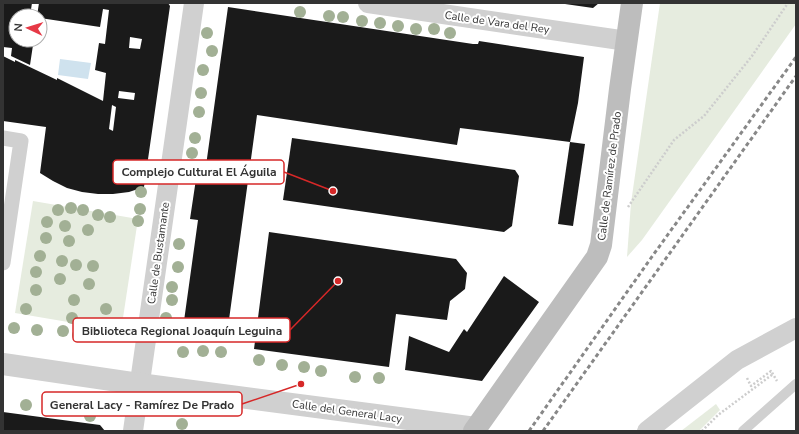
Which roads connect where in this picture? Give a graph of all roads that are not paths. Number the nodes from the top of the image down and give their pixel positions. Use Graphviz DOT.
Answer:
graph roads {
  1 [pos="194,3"];
  2 [pos="368,3"];
  3 [pos="632,3"];
  4 [pos="626,41"];
  5 [pos="3,138"];
  6 [pos="3,263"];
  7 [pos="796,328"];
  8 [pos="3,364"];
  9 [pos="139,384"];
  10 [pos="796,384"];
  11 [pos="476,430"];
  12 [pos="133,431"];
  13 [pos="648,431"];
  14 [pos="742,431"];
  1 -- 9 [label="street, Calle de Bustamante"];
  2 -- 4 [label="street, Calle de Vara del Rey"];
  3 -- 4 [label="main road, Calle de Ramírez de Prado"];
  4 -- 11 [label="main road, Calle de Ramírez de Prado"];
  5 -- 6 [label="street"];
  7 -- 13 [label="street"];
  8 -- 9 [label="street, Calle del General Lacy"];
  9 -- 11 [label="street, Calle del General Lacy"];
  9 -- 12 [label="street, Calle de Bustamante"];
  10 -- 14 [label="lane"];
}
